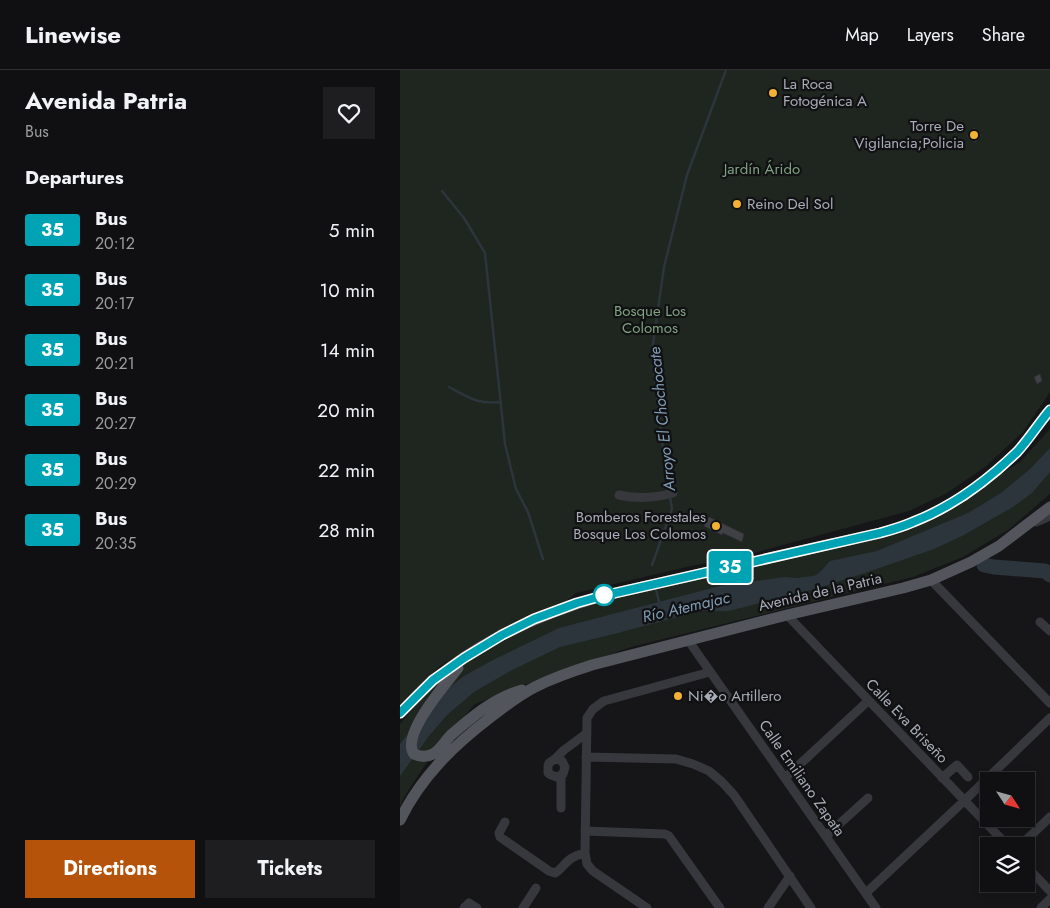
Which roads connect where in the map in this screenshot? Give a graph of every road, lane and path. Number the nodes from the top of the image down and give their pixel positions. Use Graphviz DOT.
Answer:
graph roads {
  1 [pos="1050,410"];
  2 [pos="673,493"];
  3 [pos="619,496"];
  4 [pos="1050,507"];
  5 [pos="1050,516"];
  6 [pos="1022,529"];
  7 [pos="931,580"];
  8 [pos="787,615"];
  9 [pos="1040,622"];
  10 [pos="1050,631"];
  11 [pos="688,640"];
  12 [pos="464,658"];
  13 [pos="710,672"];
  14 [pos="535,687"];
  15 [pos="868,700"];
  16 [pos="1050,703"];
  17 [pos="400,713"];
  18 [pos="1050,718"];
  19 [pos="587,732"];
  20 [pos="586,756"];
  21 [pos="968,777"];
  22 [pos="785,778"];
  23 [pos="942,778"];
  24 [pos="868,798"];
  25 [pos="964,801"];
  26 [pos="562,808"];
  27 [pos="1050,817"];
  28 [pos="400,820"];
  29 [pos="505,822"];
  30 [pos="585,831"];
  31 [pos="826,836"];
  32 [pos="999,837"];
  33 [pos="1029,837"];
  34 [pos="585,853"];
  35 [pos="1035,875"];
  36 [pos="790,876"];
  37 [pos="536,888"];
  38 [pos="1050,890"];
  39 [pos="866,893"];
  40 [pos="1050,899"];
  41 [pos="464,908"];
  42 [pos="477,908"];
  43 [pos="522,908"];
  44 [pos="647,908"];
  45 [pos="720,908"];
  46 [pos="768,908"];
  47 [pos="811,908"];
  48 [pos="876,908"];
  49 [pos="1041,908"];
  1 -- 12 [label="main road"];
  2 -- 3 [label="street"];
  4 -- 6 [label="main road, Avenida de la Patria"];
  5 -- 6 [label="street"];
  6 -- 7 [label="main road, Avenida de la Patria"];
  7 -- 8 [label="main road, Avenida de la Patria"];
  7 -- 16 [label="street"];
  8 -- 11 [label="main road, Avenida de la Patria"];
  8 -- 15 [label="street, Calle Eva Briseño"];
  9 -- 10 [label="street"];
  11 -- 13 [label="street, Calle Emiliano Zapata"];
  11 -- 14 [label="main road, Avenida de la Patria"];
  12 -- 14 [label="main road"];
  12 -- 17 [label="main road"];
  13 -- 19 [label="street"];
  13 -- 22 [label="street, Calle Emiliano Zapata"];
  14 -- 28 [label="main road, Avenida de la Patria"];
  15 -- 22 [label="street"];
  15 -- 23 [label="street, Calle Eva Briseño"];
  18 -- 25 [label="street"];
  19 -- 20 [label="street"];
  19 -- 26 [label="street"];
  20 -- 30 [label="street"];
  20 -- 36 [label="street"];
  21 -- 23 [label="street"];
  22 -- 31 [label="street, Calle Emiliano Zapata"];
  23 -- 25 [label="street, Calle Eva Briseño"];
  24 -- 31 [label="street"];
  25 -- 32 [label="street, Calle Eva Briseño"];
  25 -- 39 [label="street"];
  27 -- 33 [label="street"];
  29 -- 34 [label="street"];
  30 -- 34 [label="street"];
  30 -- 45 [label="street"];
  31 -- 39 [label="street, Calle Emiliano Zapata"];
  34 -- 44 [label="street"];
  35 -- 38 [label="street"];
  36 -- 46 [label="street"];
  36 -- 47 [label="street"];
  37 -- 43 [label="street"];
  39 -- 48 [label="street, Calle Emiliano Zapata"];
  40 -- 49 [label="street"];
  41 -- 42 [label="street"];
}
